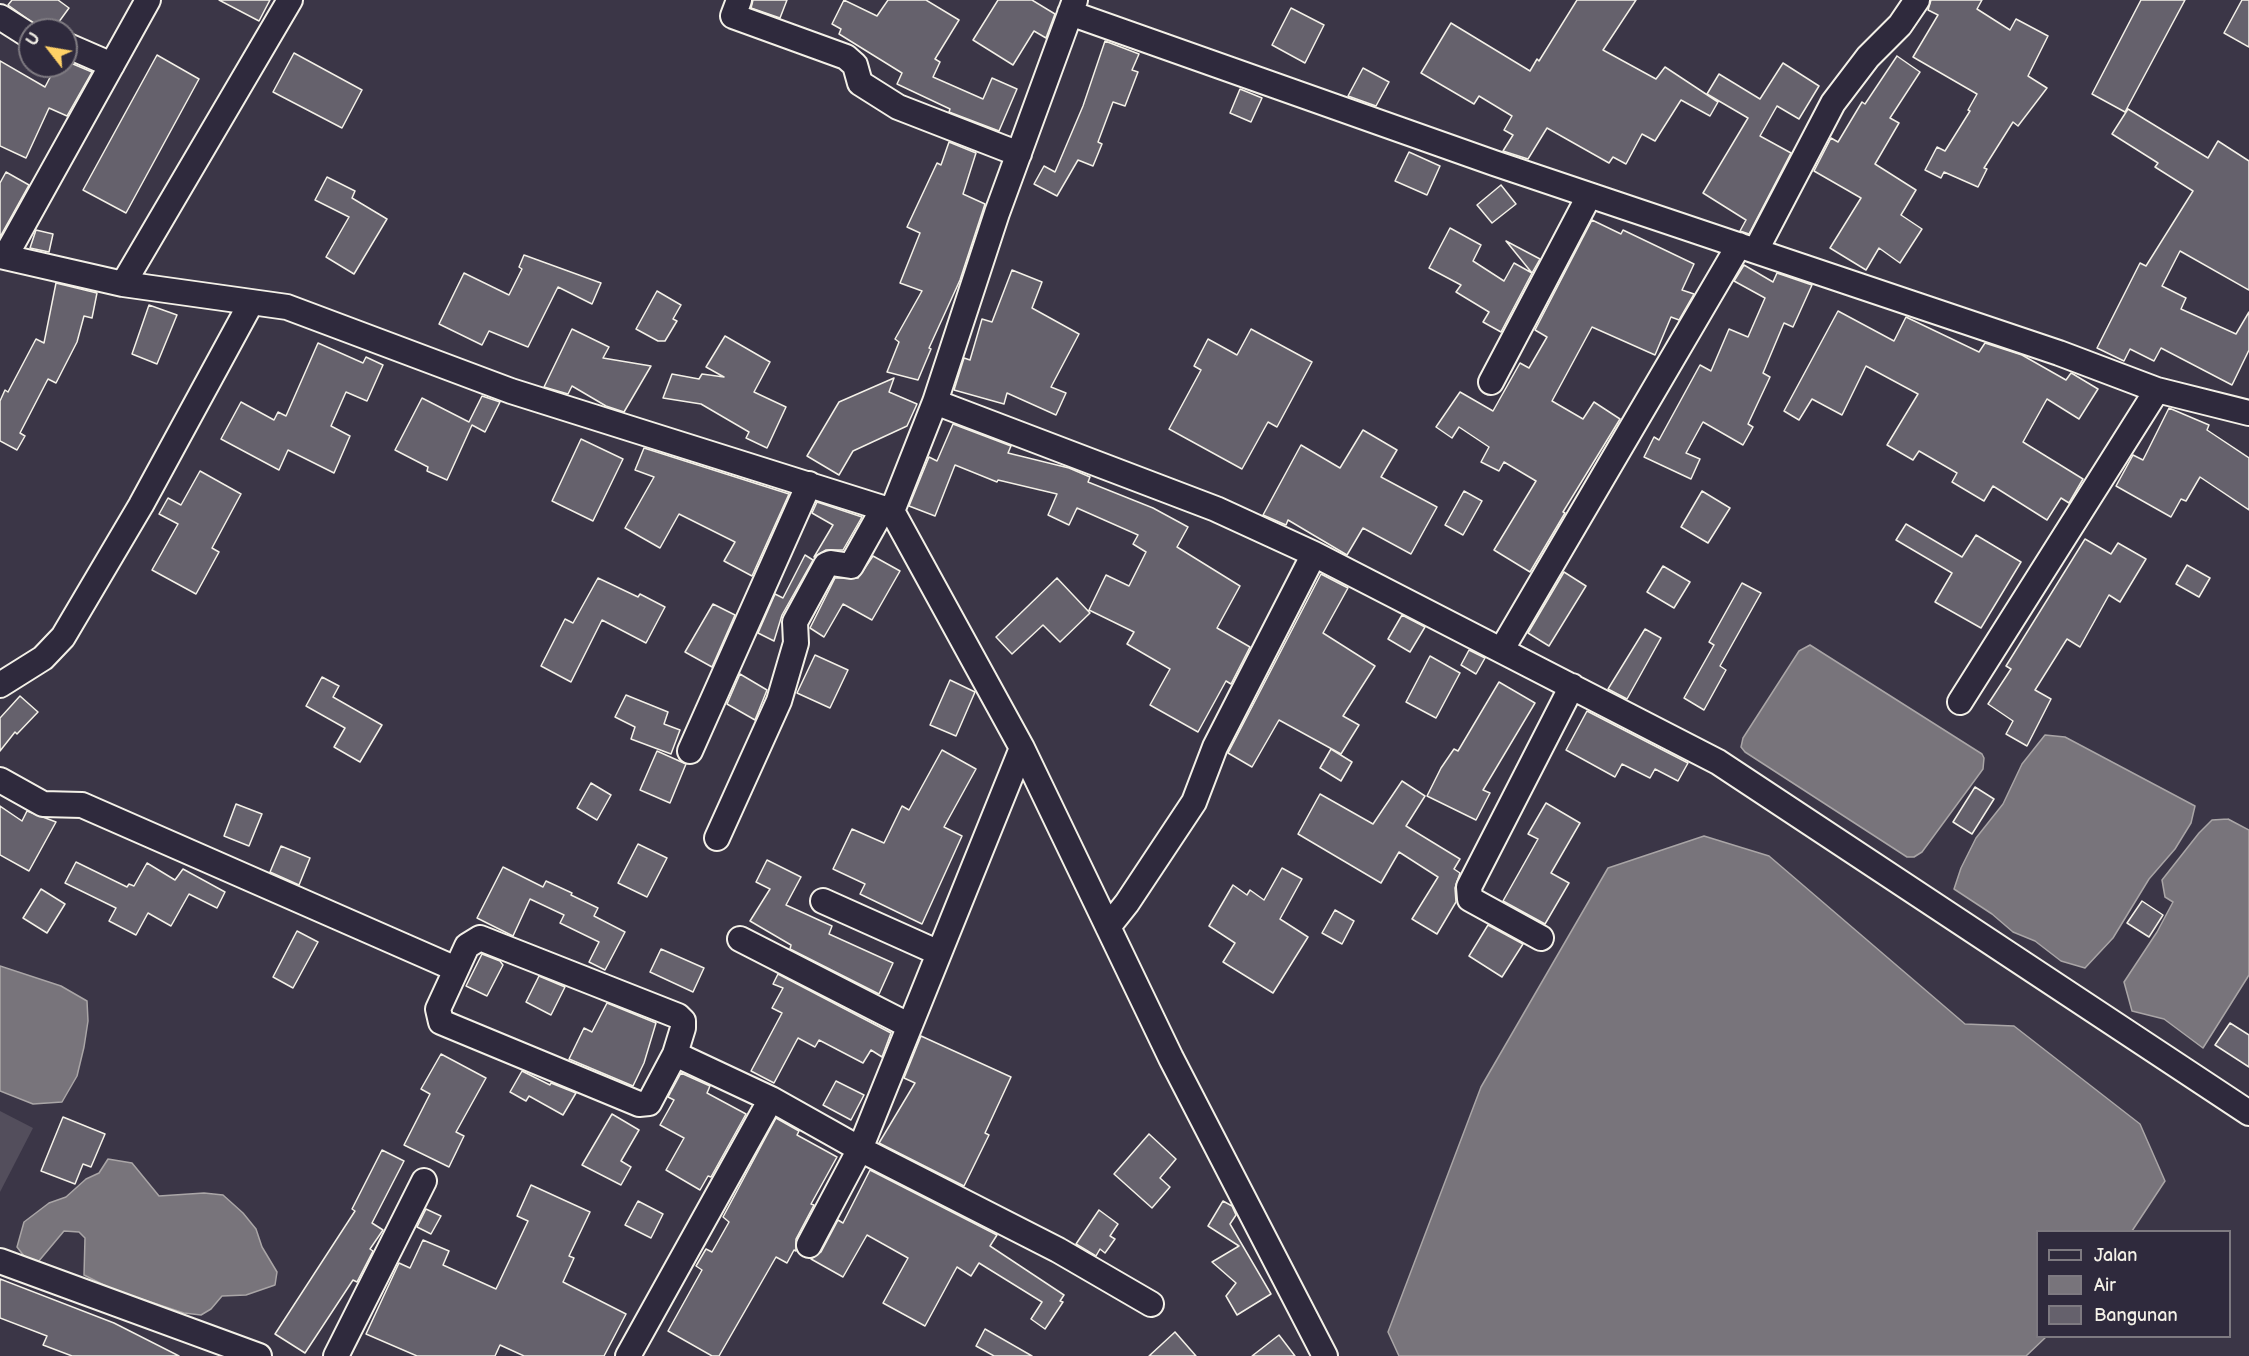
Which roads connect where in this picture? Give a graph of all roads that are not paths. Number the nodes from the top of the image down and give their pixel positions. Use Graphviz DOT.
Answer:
graph roads {
  1 [pos="148,0"];
  2 [pos="290,0"];
  3 [pos="738,0"];
  4 [pos="1917,0"];
  5 [pos="1073,7"];
  6 [pos="0,17"];
  7 [pos="18,28"];
  8 [pos="78,50"];
  9 [pos="112,65"];
  10 [pos="1019,154"];
  11 [pos="1589,196"];
  12 [pos="1747,247"];
  13 [pos="2,256"];
  14 [pos="123,284"];
  15 [pos="251,303"];
  16 [pos="1491,382"];
  17 [pos="2157,390"];
  18 [pos="935,402"];
  19 [pos="2246,408"];
  20 [pos="809,484"];
  21 [pos="888,510"];
  22 [pos="1314,554"];
  23 [pos="1502,650"];
  24 [pos="0,685"];
  25 [pos="1572,686"];
  26 [pos="1960,702"];
  27 [pos="1022,748"];
  28 [pos="690,751"];
  29 [pos="0,780"];
  30 [pos="717,838"];
  31 [pos="824,901"];
  32 [pos="1108,927"];
  33 [pos="1541,938"];
  34 [pos="740,939"];
  35 [pos="939,953"];
  36 [pos="456,969"];
  37 [pos="908,1025"];
  38 [pos="675,1054"];
  39 [pos="771,1099"];
  40 [pos="2249,1113"];
  41 [pos="860,1149"];
  42 [pos="424,1181"];
  43 [pos="809,1245"];
  44 [pos="0,1261"];
  45 [pos="1151,1304"];
  46 [pos="259,1356"];
  47 [pos="336,1356"];
  48 [pos="628,1356"];
  49 [pos="1325,1356"];
  1 -- 9 [label="street"];
  2 -- 14 [label="street"];
  3 -- 10 [label="street"];
  4 -- 12 [label="street"];
  5 -- 10 [label="street"];
  5 -- 11 [label="street"];
  6 -- 7 [label="street"];
  8 -- 9 [label="street"];
  9 -- 13 [label="street"];
  10 -- 18 [label="street"];
  11 -- 12 [label="street"];
  11 -- 16 [label="street"];
  12 -- 17 [label="street"];
  12 -- 23 [label="street"];
  13 -- 14 [label="street"];
  14 -- 15 [label="street"];
  15 -- 20 [label="street"];
  15 -- 24 [label="street"];
  17 -- 19 [label="street"];
  17 -- 26 [label="street"];
  18 -- 21 [label="street"];
  18 -- 22 [label="street"];
  20 -- 21 [label="street"];
  20 -- 28 [label="street"];
  21 -- 27 [label="street"];
  21 -- 30 [label="street"];
  22 -- 23 [label="street"];
  22 -- 32 [label="street"];
  23 -- 25 [label="street"];
  25 -- 33 [label="street"];
  25 -- 40 [label="street"];
  27 -- 32 [label="street"];
  27 -- 35 [label="street"];
  29 -- 36 [label="street"];
  31 -- 35 [label="street"];
  32 -- 49 [label="street"];
  34 -- 37 [label="street"];
  35 -- 37 [label="street"];
  36 -- 38 [label="street"];
  36 -- 38 [label="street"];
  37 -- 41 [label="street"];
  38 -- 39 [label="street"];
  39 -- 41 [label="street"];
  39 -- 48 [label="street"];
  41 -- 43 [label="street"];
  41 -- 45 [label="street"];
  42 -- 47 [label="street"];
  44 -- 46 [label="street"];
}
